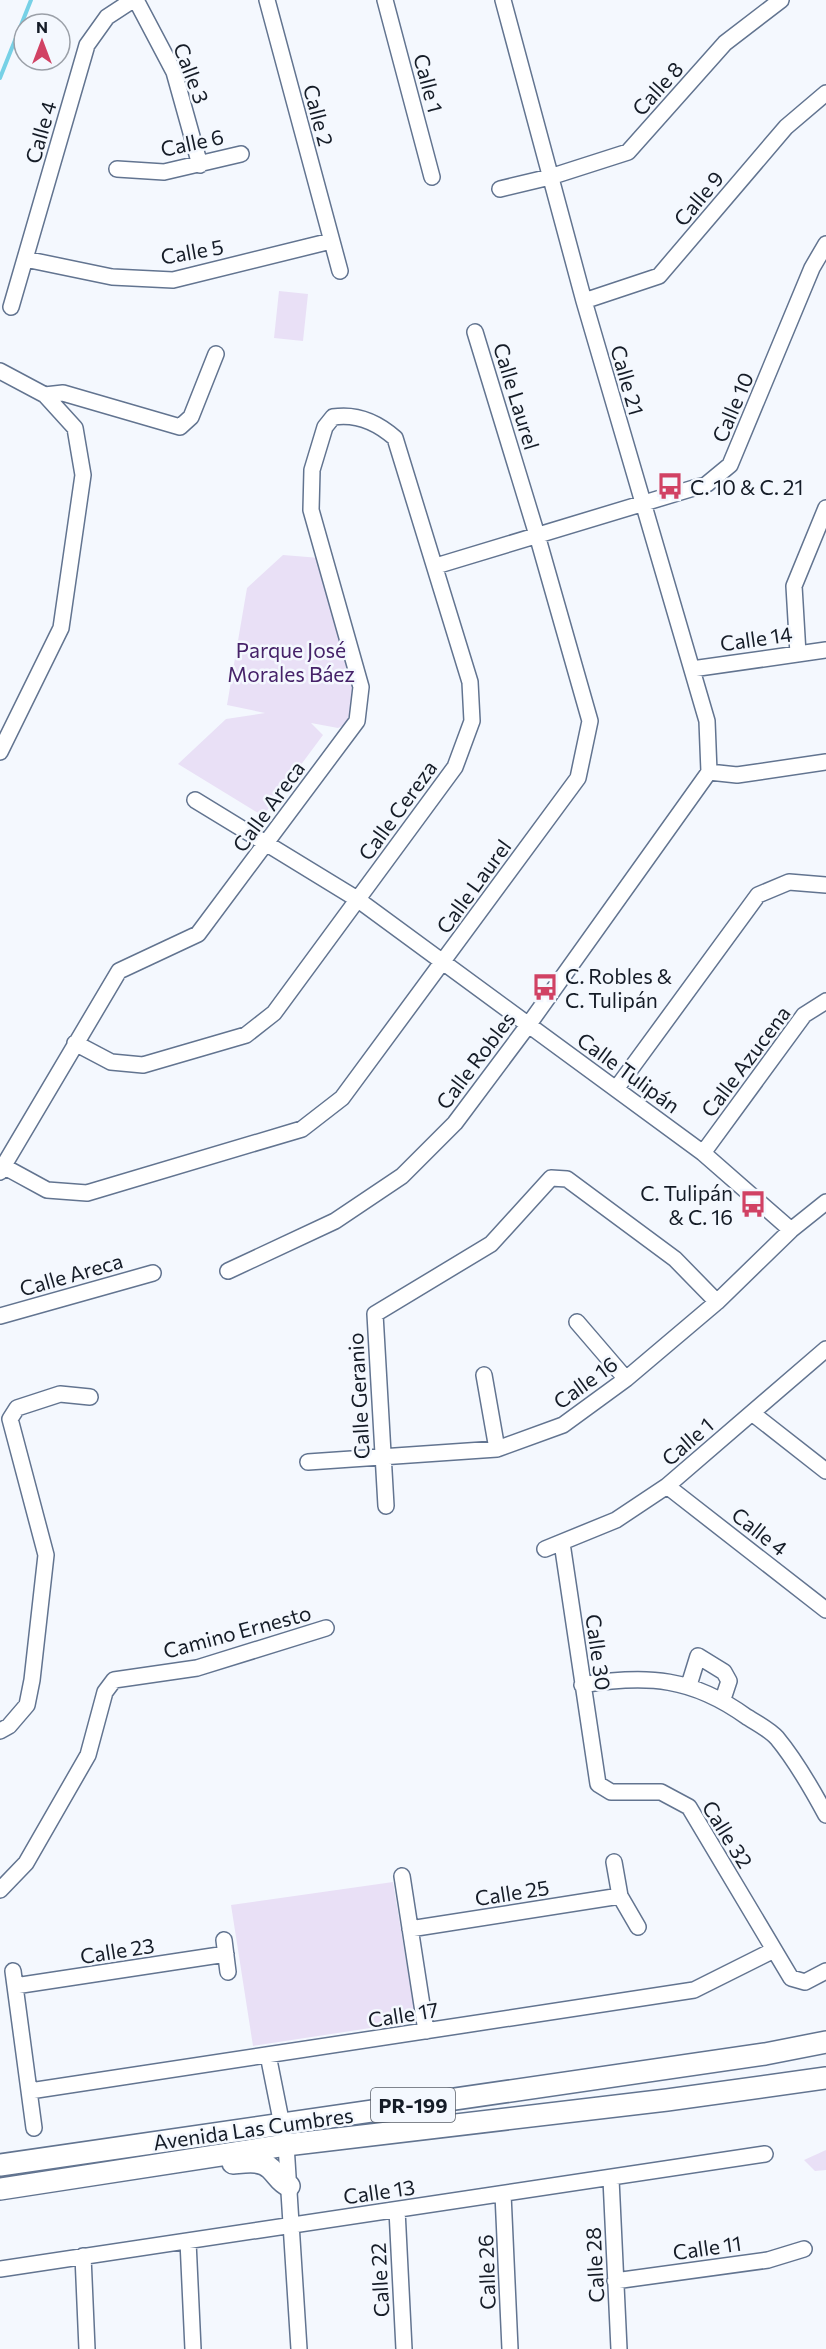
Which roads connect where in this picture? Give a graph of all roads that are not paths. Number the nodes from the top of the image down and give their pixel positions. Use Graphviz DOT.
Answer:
graph roads {
  1 [pos="134,0"];
  2 [pos="267,0"];
  3 [pos="385,0"];
  4 [pos="503,0"];
  5 [pos="781,0"];
  6 [pos="826,93"];
  7 [pos="241,154"];
  8 [pos="200,165"];
  9 [pos="117,169"];
  10 [pos="432,177"];
  11 [pos="550,177"];
  12 [pos="500,189"];
  13 [pos="331,241"];
  14 [pos="826,244"];
  15 [pos="25,259"];
  16 [pos="340,271"];
  17 [pos="584,302"];
  18 [pos="11,307"];
  19 [pos="476,332"];
  20 [pos="216,354"];
  21 [pos="0,371"];
  22 [pos="45,394"];
  23 [pos="361,419"];
  24 [pos="643,504"];
  25 [pos="826,508"];
  26 [pos="537,535"];
  27 [pos="436,566"];
  28 [pos="826,650"];
  29 [pos="798,654"];
  30 [pos="692,669"];
  31 [pos="0,752"];
  32 [pos="826,762"];
  33 [pos="710,772"];
  34 [pos="195,800"];
  35 [pos="267,844"];
  36 [pos="826,885"];
  37 [pos="357,899"];
  38 [pos="443,962"];
  39 [pos="826,1001"];
  40 [pos="529,1024"];
  41 [pos="75,1043"];
  42 [pos="616,1089"];
  43 [pos="703,1152"];
  44 [pos="2,1169"];
  45 [pos="826,1202"];
  46 [pos="791,1230"];
  47 [pos="228,1272"];
  48 [pos="153,1273"];
  49 [pos="717,1302"];
  50 [pos="0,1316"];
  51 [pos="577,1322"];
  52 [pos="826,1349"];
  53 [pos="484,1375"];
  54 [pos="626,1379"];
  55 [pos="90,1397"];
  56 [pos="752,1413"];
  57 [pos="497,1449"];
  58 [pos="381,1457"];
  59 [pos="308,1462"];
  60 [pos="826,1471"];
  61 [pos="667,1486"];
  62 [pos="386,1506"];
  63 [pos="562,1543"];
  64 [pos="545,1549"];
  65 [pos="826,1610"];
  66 [pos="326,1628"];
  67 [pos="582,1685"];
  68 [pos="689,1685"];
  69 [pos="723,1699"];
  70 [pos="0,1731"];
  71 [pos="595,1766"];
  72 [pos="821,1793"];
  73 [pos="826,1815"];
  74 [pos="614,1862"];
  75 [pos="402,1876"];
  76 [pos="0,1890"];
  77 [pos="620,1896"];
  78 [pos="638,1927"];
  79 [pos="410,1929"];
  80 [pos="774,1950"];
  81 [pos="826,1971"];
  82 [pos="228,1972"];
  83 [pos="426,2031"];
  84 [pos="826,2042"];
  85 [pos="826,2049"];
  86 [pos="765,2054"];
  87 [pos="268,2055"];
  88 [pos="826,2078"];
  89 [pos="30,2091"];
  90 [pos="34,2128"];
  91 [pos="284,2135"];
  92 [pos="765,2154"];
  93 [pos="0,2165"];
  94 [pos="116,2171"];
  95 [pos="611,2179"];
  96 [pos="289,2186"];
  97 [pos="0,2189"];
  98 [pos="503,2194"];
  99 [pos="397,2210"];
  100 [pos="293,2225"];
  101 [pos="188,2241"];
  102 [pos="804,2249"];
  103 [pos="83,2256"];
  104 [pos="0,2269"];
  105 [pos="615,2281"];
  106 [pos="87,2349"];
  107 [pos="193,2349"];
  108 [pos="299,2349"];
  109 [pos="404,2349"];
  110 [pos="510,2349"];
  111 [pos="619,2349"];
  1 -- 8 [label="street, Calle 3"];
  1 -- 15 [label="street, Calle 4"];
  2 -- 13 [label="street, Calle 2"];
  3 -- 10 [label="street, Calle 1"];
  4 -- 11 [label="street, Calle 21"];
  5 -- 11 [label="street, Calle 8"];
  6 -- 17 [label="street, Calle 9"];
  7 -- 8 [label="street, Calle 6"];
  8 -- 9 [label="street, Calle 6"];
  11 -- 12 [label="street, Calle 8"];
  11 -- 17 [label="street, Calle 21"];
  13 -- 15 [label="street, Calle 5"];
  13 -- 16 [label="street, Calle 2"];
  14 -- 24 [label="street, Calle 10"];
  15 -- 18 [label="street, Calle 4"];
  17 -- 24 [label="street, Calle 21"];
  19 -- 26 [label="street, Calle Laurel"];
  20 -- 22 [label="street"];
  21 -- 22 [label="street"];
  22 -- 31 [label="street"];
  23 -- 27 [label="street, Calle Cereza"];
  23 -- 35 [label="street, Calle Areca"];
  24 -- 26 [label="street, Calle 10"];
  24 -- 30 [label="street, Calle 21"];
  25 -- 29 [label="street"];
  26 -- 27 [label="street, Calle 10"];
  26 -- 38 [label="street, Calle Laurel"];
  27 -- 37 [label="street, Calle Cereza"];
  28 -- 29 [label="street, Calle 14"];
  29 -- 30 [label="street, Calle 14"];
  30 -- 33 [label="street, Calle 21"];
  32 -- 33 [label="street"];
  33 -- 40 [label="street, Calle Robles"];
  34 -- 35 [label="street, Calle Tulipán"];
  35 -- 37 [label="street, Calle Tulipán"];
  35 -- 41 [label="street, Calle Areca"];
  36 -- 42 [label="street"];
  37 -- 38 [label="street, Calle Tulipán"];
  37 -- 41 [label="street, Calle Cereza"];
  38 -- 40 [label="street, Calle Tulipán"];
  38 -- 44 [label="street, Calle Laurel"];
  39 -- 43 [label="street, Calle Azucena"];
  40 -- 42 [label="street, Calle Tulipán"];
  40 -- 47 [label="street, Calle Robles"];
  41 -- 44 [label="street, Calle Areca"];
  42 -- 43 [label="street, Calle Tulipán"];
  43 -- 46 [label="street, Calle Tulipán"];
  45 -- 46 [label="street, Calle 16"];
  46 -- 49 [label="street, Calle 16"];
  48 -- 50 [label="street, Calle Areca"];
  49 -- 54 [label="street, Calle 16"];
  49 -- 58 [label="street, Calle Geranio"];
  51 -- 54 [label="street"];
  52 -- 56 [label="street, Calle 1"];
  53 -- 57 [label="street"];
  54 -- 57 [label="street, Calle 16"];
  55 -- 70 [label="street"];
  56 -- 60 [label="street"];
  56 -- 61 [label="street, Calle 1"];
  57 -- 58 [label="street, Calle 16"];
  58 -- 59 [label="street, Calle 16"];
  58 -- 62 [label="street, Calle Geranio"];
  61 -- 63 [label="street, Calle 1"];
  61 -- 65 [label="street, Calle 4"];
  63 -- 64 [label="street, Calle 1"];
  63 -- 67 [label="street, Calle 30"];
  66 -- 76 [label="street, Camino Ernesto"];
  67 -- 68 [label="street"];
  67 -- 71 [label="street, Calle 30"];
  68 -- 69 [label="street"];
  68 -- 69 [label="street"];
  69 -- 72 [label="street"];
  71 -- 80 [label="street, Calle 32"];
  72 -- 73 [label="street"];
  74 -- 77 [label="street"];
  75 -- 79 [label="street"];
  77 -- 78 [label="street"];
  77 -- 79 [label="street, Calle 25"];
  79 -- 83 [label="street"];
  80 -- 81 [label="street, Calle 32"];
  80 -- 83 [label="street, Calle 17"];
  82 -- 89 [label="street, Calle 23"];
  83 -- 87 [label="street, Calle 17"];
  84 -- 86 [label="highway, Avenida Las Cumbres / PR-199"];
  85 -- 86 [label="highway"];
  86 -- 91 [label="highway, Avenida Las Cumbres / PR-199"];
  87 -- 89 [label="street, Calle 17"];
  87 -- 91 [label="street"];
  88 -- 91 [label="highway, Avenida Las Cumbres / PR-199"];
  89 -- 90 [label="street"];
  91 -- 93 [label="highway, Avenida Las Cumbres / PR-199"];
  91 -- 94 [label="highway, Avenida Las Cumbres / PR-199"];
  91 -- 96 [label="street"];
  92 -- 95 [label="street, Calle 13"];
  94 -- 96 [label="highway"];
  94 -- 97 [label="highway, Avenida Las Cumbres / PR-199"];
  95 -- 98 [label="street, Calle 13"];
  95 -- 105 [label="street, Calle 28"];
  96 -- 100 [label="street"];
  98 -- 99 [label="street, Calle 13"];
  98 -- 110 [label="street, Calle 26"];
  99 -- 100 [label="street, Calle 13"];
  99 -- 109 [label="street, Calle 22"];
  100 -- 101 [label="street, Calle 13"];
  100 -- 108 [label="street"];
  101 -- 103 [label="street, Calle 13"];
  101 -- 107 [label="street"];
  102 -- 105 [label="street, Calle 11"];
  103 -- 104 [label="street, Calle 13"];
  103 -- 106 [label="street"];
  105 -- 111 [label="street, Calle 28"];
}
